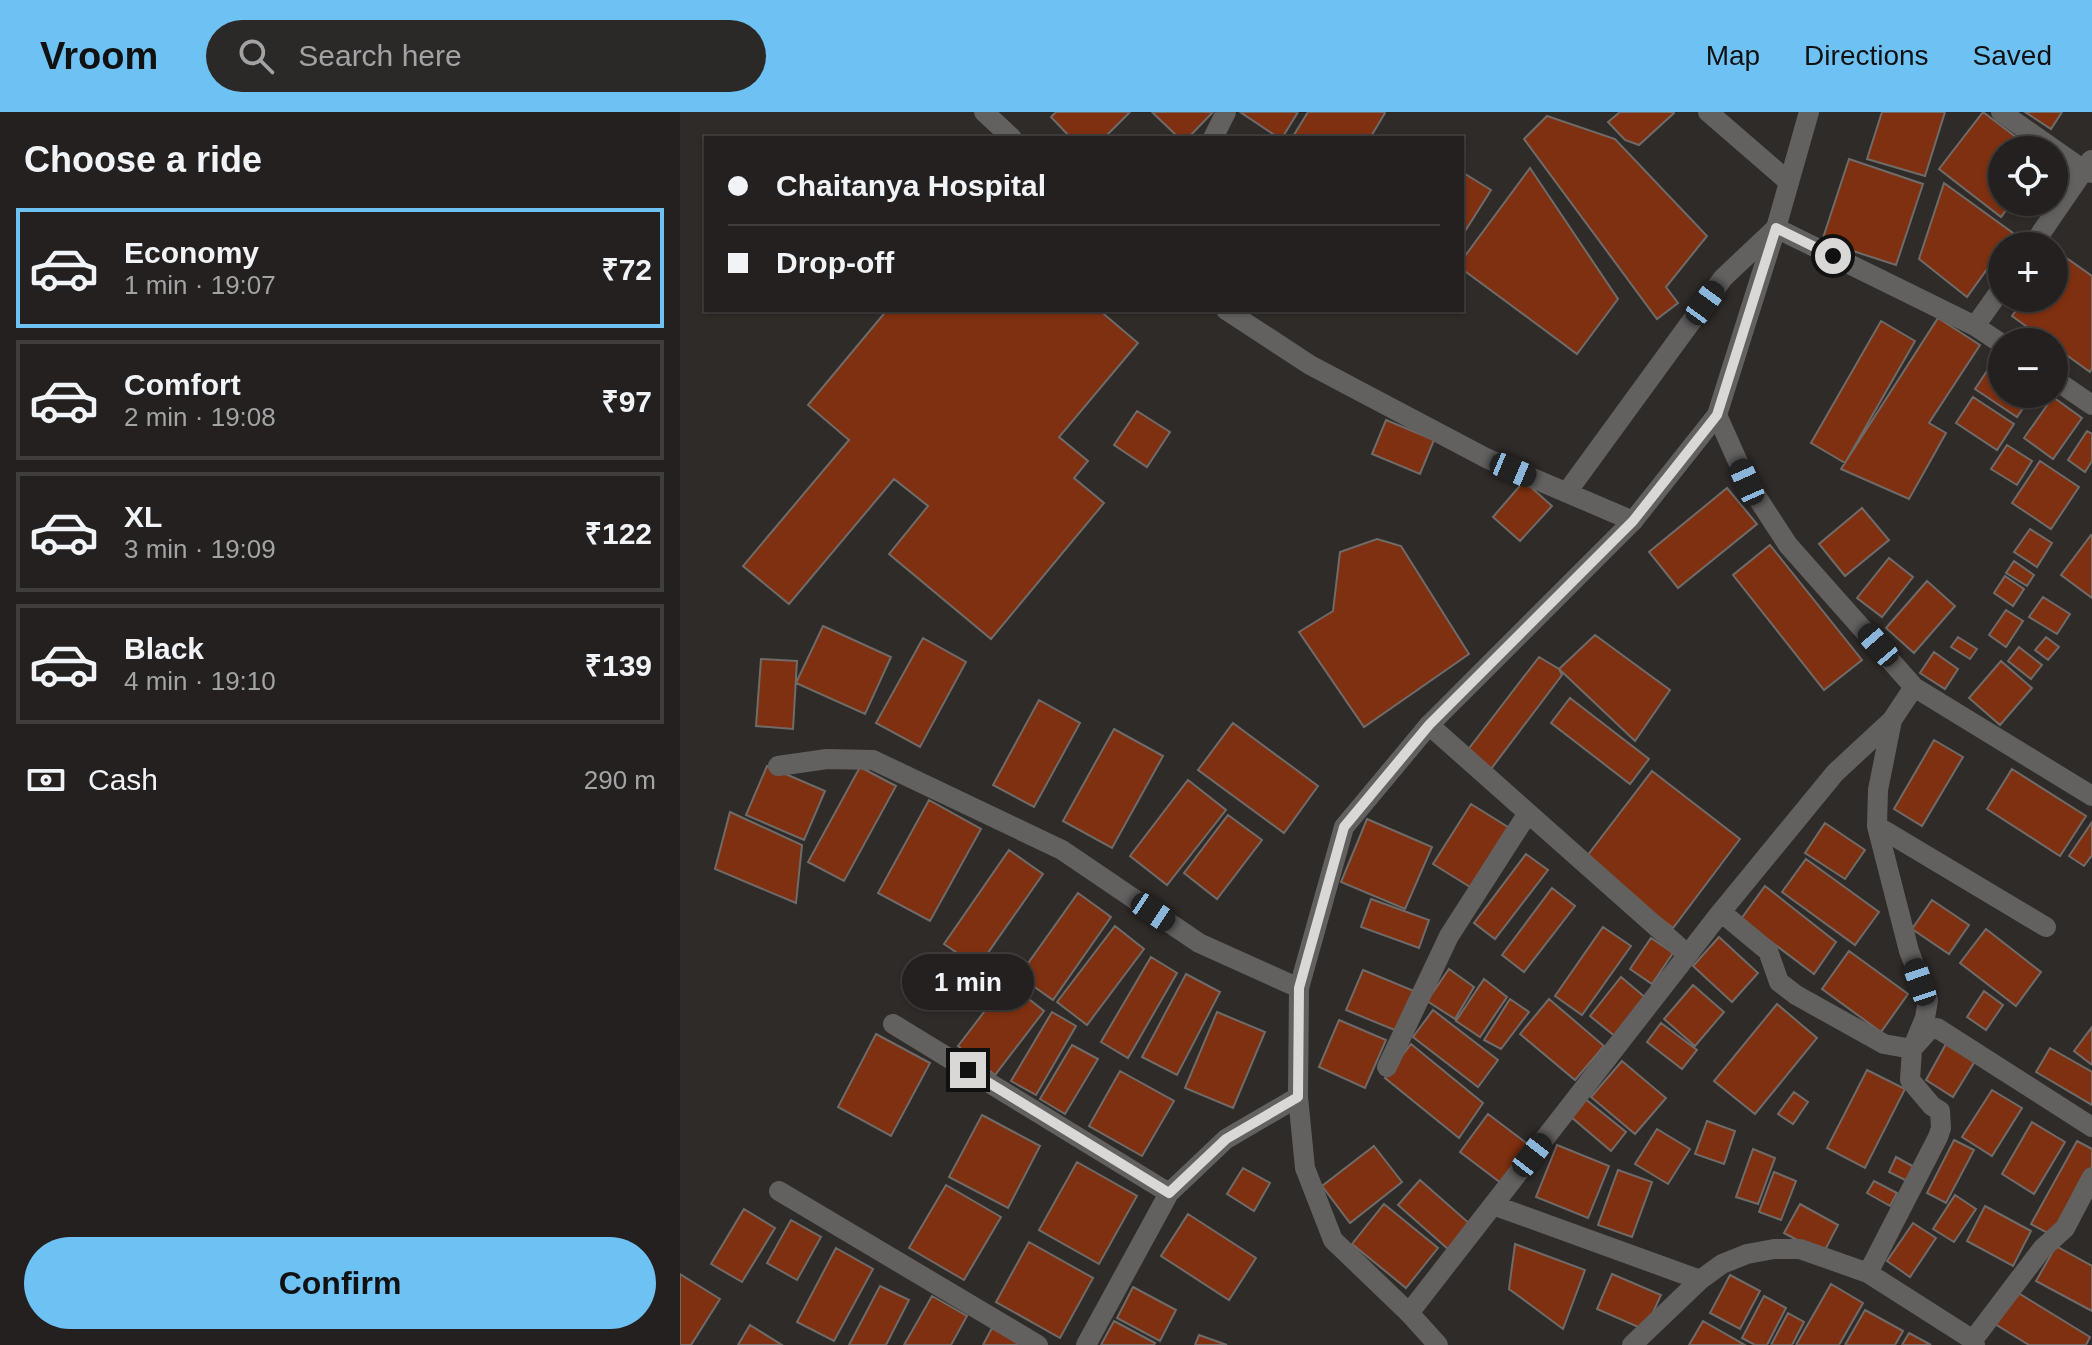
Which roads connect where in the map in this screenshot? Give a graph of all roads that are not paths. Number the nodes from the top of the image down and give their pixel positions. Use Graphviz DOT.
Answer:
graph roads {
  1 [pos="984,112"];
  2 [pos="1226,112"];
  3 [pos="1708,112"];
  4 [pos="1809,112"];
  5 [pos="2001,112"];
  6 [pos="1010,136"];
  7 [pos="1214,136"];
  8 [pos="2090,167"];
  9 [pos="1789,182"];
  10 [pos="1776,228"];
  11 [pos="2042,232"];
  12 [pos="1988,308"];
  13 [pos="1229,312"];
  14 [pos="1975,326"];
  15 [pos="1988,335"];
  16 [pos="2068,389"];
  17 [pos="2092,405"];
  18 [pos="1717,415"];
  19 [pos="1567,492"];
  20 [pos="1633,521"];
  21 [pos="1914,687"];
  22 [pos="1892,720"];
  23 [pos="1429,725"];
  24 [pos="778,766"];
  25 [pos="2092,796"];
  26 [pos="1528,813"];
  27 [pos="1877,826"];
  28 [pos="1721,912"];
  29 [pos="2046,927"];
  30 [pos="1687,954"];
  31 [pos="1299,988"];
  32 [pos="893,1024"];
  33 [pos="1912,1049"];
  34 [pos="1387,1067"];
  35 [pos="1298,1097"];
  36 [pos="2092,1127"];
  37 [pos="2092,1177"];
  38 [pos="779,1191"];
  39 [pos="1169,1193"];
  40 [pos="1493,1205"];
  41 [pos="1868,1273"];
  42 [pos="1700,1280"];
  43 [pos="1409,1313"];
  44 [pos="1974,1342"];
  45 [pos="1038,1345"];
  46 [pos="1086,1345"];
  47 [pos="1438,1345"];
  48 [pos="1632,1345"];
  1 -- 6 [label="street"];
  2 -- 7 [label="street"];
  3 -- 9 [label="street"];
  4 -- 9 [label="street"];
  5 -- 8 [label="street"];
  8 -- 11 [label="street"];
  9 -- 10 [label="street"];
  10 -- 14 [label="street"];
  10 -- 18 [label="street"];
  10 -- 19 [label="street"];
  12 -- 14 [label="street"];
  13 -- 19 [label="street"];
  14 -- 15 [label="street"];
  16 -- 17 [label="street"];
  18 -- 20 [label="street"];
  18 -- 21 [label="street"];
  19 -- 20 [label="street"];
  20 -- 23 [label="street"];
  21 -- 22 [label="street"];
  21 -- 25 [label="street"];
  22 -- 27 [label="street"];
  22 -- 28 [label="street"];
  23 -- 26 [label="street"];
  23 -- 31 [label="street"];
  24 -- 31 [label="street"];
  26 -- 30 [label="street"];
  26 -- 34 [label="street"];
  27 -- 29 [label="street"];
  27 -- 33 [label="street"];
  28 -- 30 [label="street"];
  28 -- 33 [label="street"];
  30 -- 40 [label="street"];
  31 -- 35 [label="street"];
  32 -- 39 [label="street"];
  33 -- 36 [label="street"];
  33 -- 41 [label="street"];
  35 -- 39 [label="street"];
  35 -- 43 [label="street"];
  37 -- 44 [label="street"];
  38 -- 45 [label="street"];
  39 -- 46 [label="street"];
  40 -- 42 [label="street"];
  40 -- 43 [label="street"];
  41 -- 42 [label="street"];
  41 -- 44 [label="street"];
  42 -- 48 [label="street"];
  43 -- 47 [label="street"];
}
